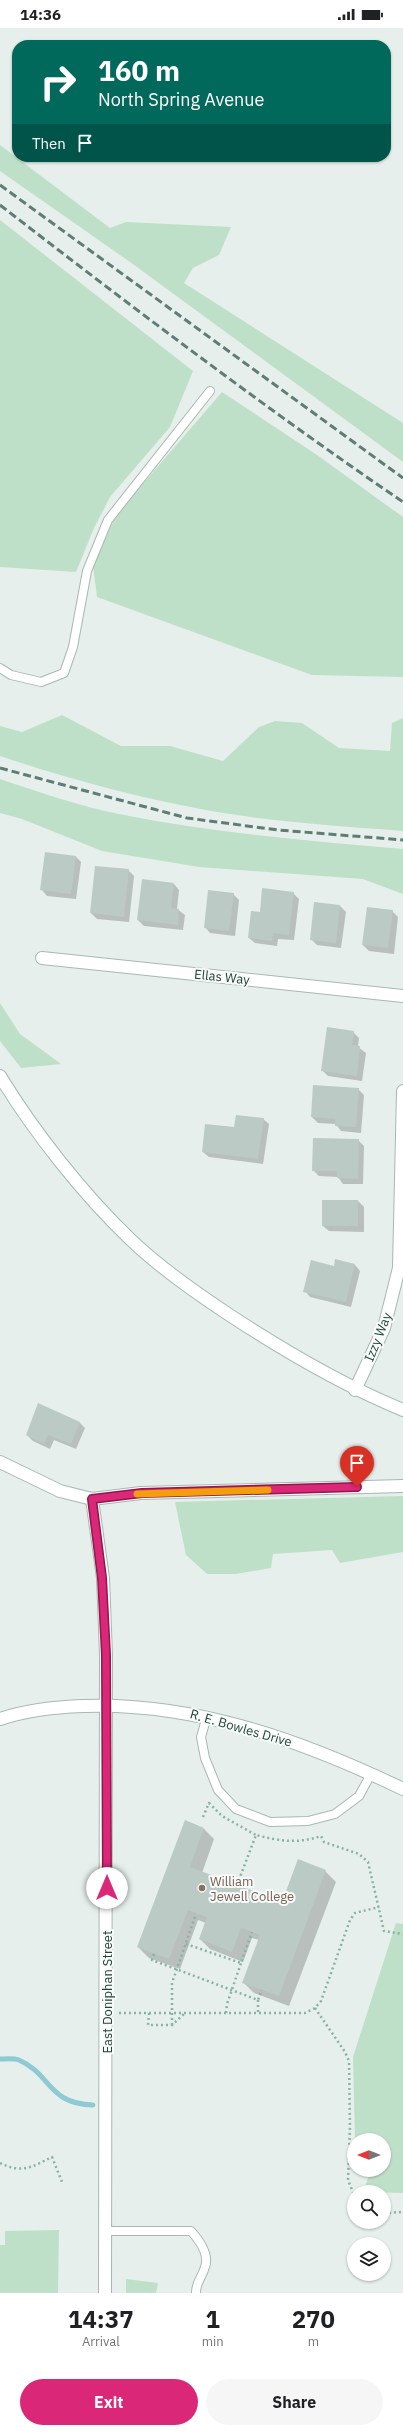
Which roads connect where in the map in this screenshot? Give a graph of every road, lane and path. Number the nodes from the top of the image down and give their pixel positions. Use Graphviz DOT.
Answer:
graph roads {
  1 [pos="210,391"];
  2 [pos="0,668"];
  3 [pos="42,958"];
  4 [pos="403,996"];
  5 [pos="0,1076"];
  6 [pos="403,1091"];
  7 [pos="356,1390"];
  8 [pos="403,1410"];
  9 [pos="0,1462"];
  10 [pos="403,1486"];
  11 [pos="92,1499"];
  12 [pos="106,1705"];
  13 [pos="207,1716"];
  14 [pos="0,1719"];
  15 [pos="371,1774"];
  16 [pos="403,1789"];
  17 [pos="237,1885"];
  18 [pos="379,1907"];
  19 [pos="196,1914"];
  20 [pos="252,1932"];
  21 [pos="403,1934"];
  22 [pos="186,1944"];
  23 [pos="154,1954"];
  24 [pos="241,1963"];
  25 [pos="177,1969"];
  26 [pos="232,1989"];
  27 [pos="262,1990"];
  28 [pos="258,2000"];
  29 [pos="315,2008"];
  30 [pos="149,2013"];
  31 [pos="172,2013"];
  32 [pos="185,2013"];
  33 [pos="226,2013"];
  34 [pos="258,2013"];
  35 [pos="107,2025"];
  36 [pos="172,2025"];
  37 [pos="0,2162"];
  38 [pos="62,2182"];
  39 [pos="350,2185"];
  40 [pos="403,2212"];
  41 [pos="391,2213"];
  42 [pos="105,2231"];
  43 [pos="105,2293"];
  44 [pos="196,2293"];
  1 -- 2 [label="lane"];
  3 -- 4 [label="street, Ellas Way"];
  5 -- 7 [label="street"];
  6 -- 7 [label="street, Izzy Way"];
  7 -- 8 [label="street"];
  9 -- 11 [label="street"];
  10 -- 11 [label="street"];
  11 -- 12 [label="street, East Doniphan Street"];
  12 -- 13 [label="street, R. E. Bowles Drive"];
  12 -- 14 [label="street, R. E. Bowles Drive"];
  12 -- 35 [label="street, East Doniphan Street"];
  13 -- 15 [label="street, R. E. Bowles Drive"];
  13 -- 15 [label="lane"];
  15 -- 16 [label="street, R. E. Bowles Drive"];
  17 -- 18 [label="path"];
  18 -- 21 [label="path"];
  18 -- 29 [label="path"];
  19 -- 22 [label="path"];
  20 -- 24 [label="path"];
  22 -- 24 [label="path"];
  22 -- 25 [label="path"];
  23 -- 25 [label="path"];
  24 -- 26 [label="path"];
  25 -- 26 [label="path"];
  25 -- 31 [label="path"];
  26 -- 28 [label="path"];
  26 -- 33 [label="path"];
  27 -- 28 [label="path"];
  28 -- 34 [label="path"];
  29 -- 34 [label="path"];
  29 -- 39 [label="path"];
  30 -- 31 [label="path"];
  30 -- 35 [label="path"];
  30 -- 36 [label="path"];
  31 -- 32 [label="path"];
  31 -- 36 [label="path"];
  32 -- 33 [label="path"];
  32 -- 36 [label="path"];
  33 -- 34 [label="path"];
  35 -- 42 [label="street, East Doniphan Street"];
  37 -- 38 [label="path"];
  40 -- 41 [label="path"];
  42 -- 43 [label="street, East Doniphan Street"];
  42 -- 44 [label="lane"];
}
